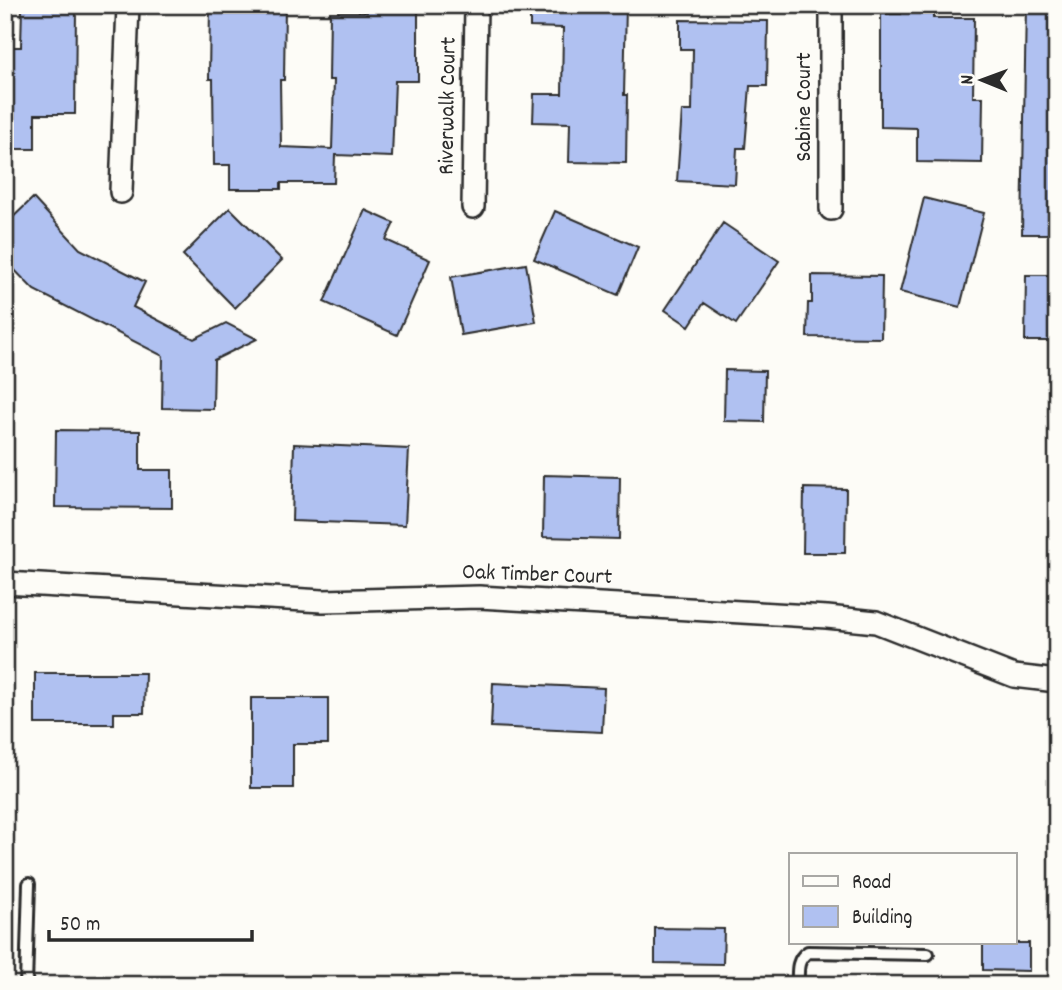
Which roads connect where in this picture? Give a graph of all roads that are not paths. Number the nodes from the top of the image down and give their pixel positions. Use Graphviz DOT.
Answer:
graph roads {
  1 [pos="128,5"];
  2 [pos="477,5"];
  3 [pos="831,5"];
  4 [pos="121,192"];
  5 [pos="473,207"];
  6 [pos="831,209"];
  7 [pos="5,583"];
  8 [pos="1057,681"];
  9 [pos="29,884"];
  10 [pos="928,954"];
  11 [pos="26,985"];
  12 [pos="798,985"];
  1 -- 4 [label="street"];
  2 -- 5 [label="street, Riverwalk Court"];
  3 -- 6 [label="street, Sabine Court"];
  7 -- 8 [label="street, Oak Timber Court"];
  9 -- 11 [label="lane"];
  10 -- 12 [label="lane"];
}
